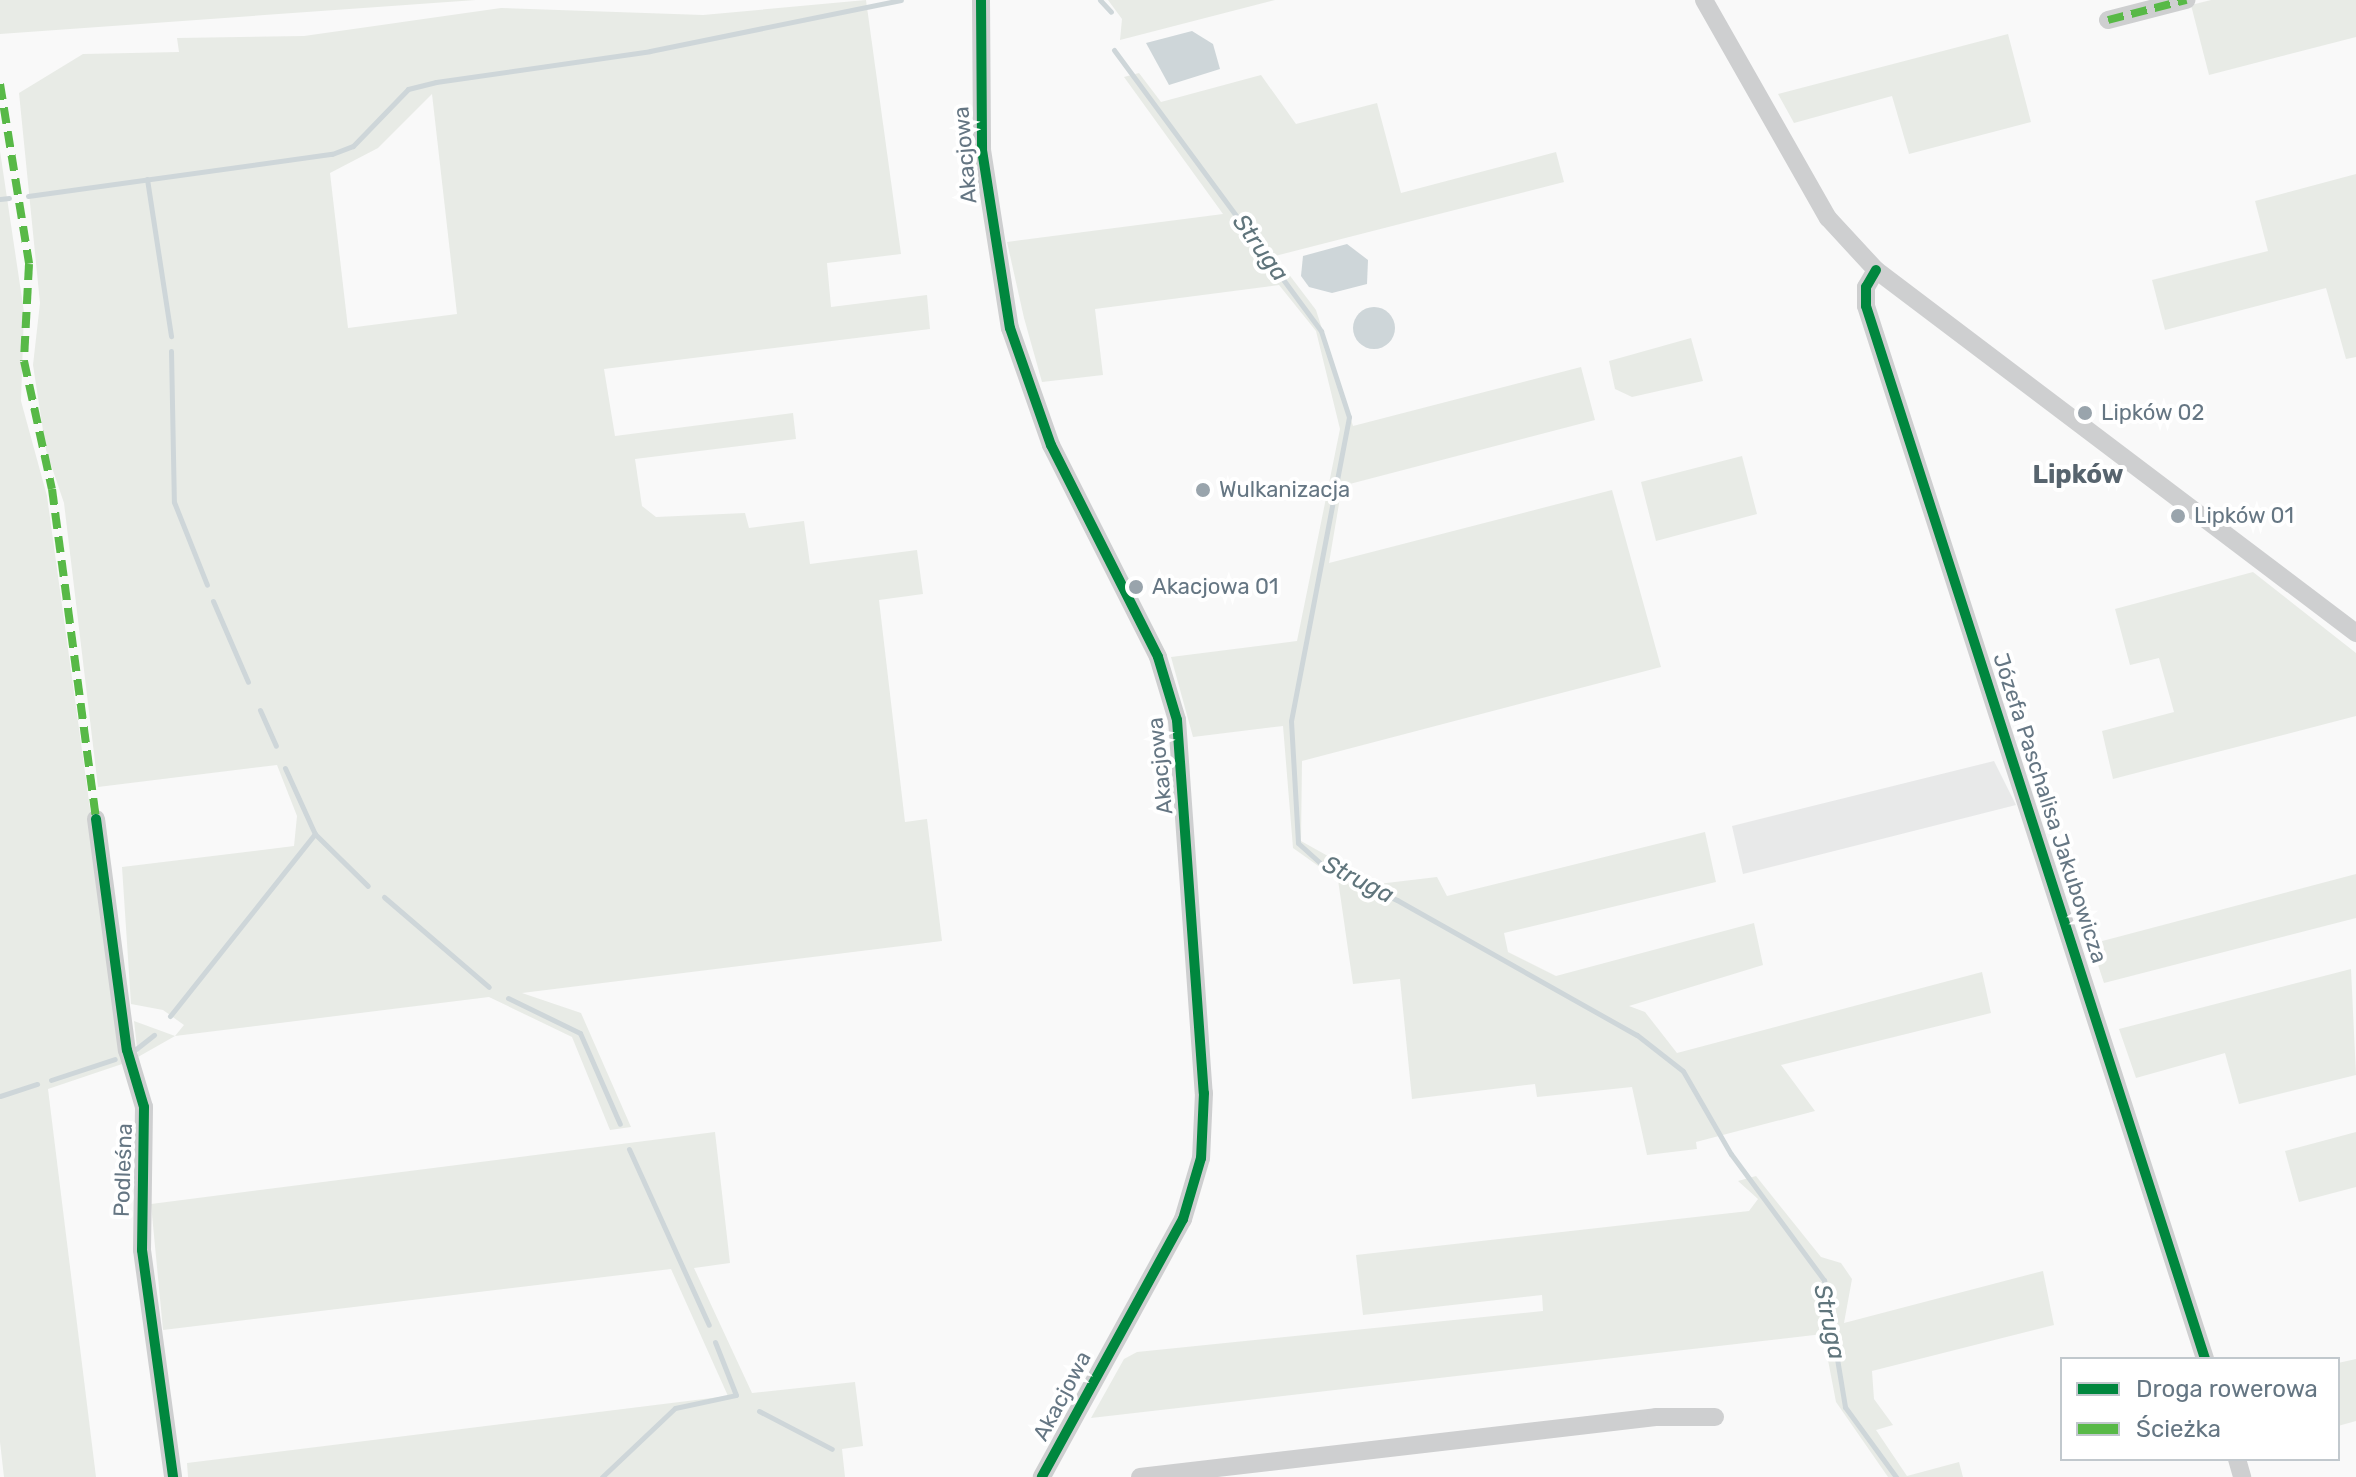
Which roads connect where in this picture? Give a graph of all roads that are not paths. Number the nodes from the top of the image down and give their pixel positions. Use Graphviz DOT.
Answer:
graph roads {
  1 [pos="981,0"];
  2 [pos="1704,0"];
  3 [pos="2186,0"];
  4 [pos="2108,20"];
  5 [pos="1876,270"];
  6 [pos="2356,633"];
  7 [pos="96,819"];
  8 [pos="2204,1357"];
  9 [pos="1715,1417"];
  10 [pos="173,1477"];
  11 [pos="1042,1477"];
  12 [pos="1140,1477"];
  1 -- 11 [label="street, Akacjowa"];
  2 -- 5 [label="street"];
  3 -- 4 [label="street"];
  5 -- 6 [label="street"];
  5 -- 8 [label="street, Józefa Paschalisa Jakubowicza"];
  7 -- 10 [label="street, Podleśna"];
  9 -- 12 [label="street"];
}
